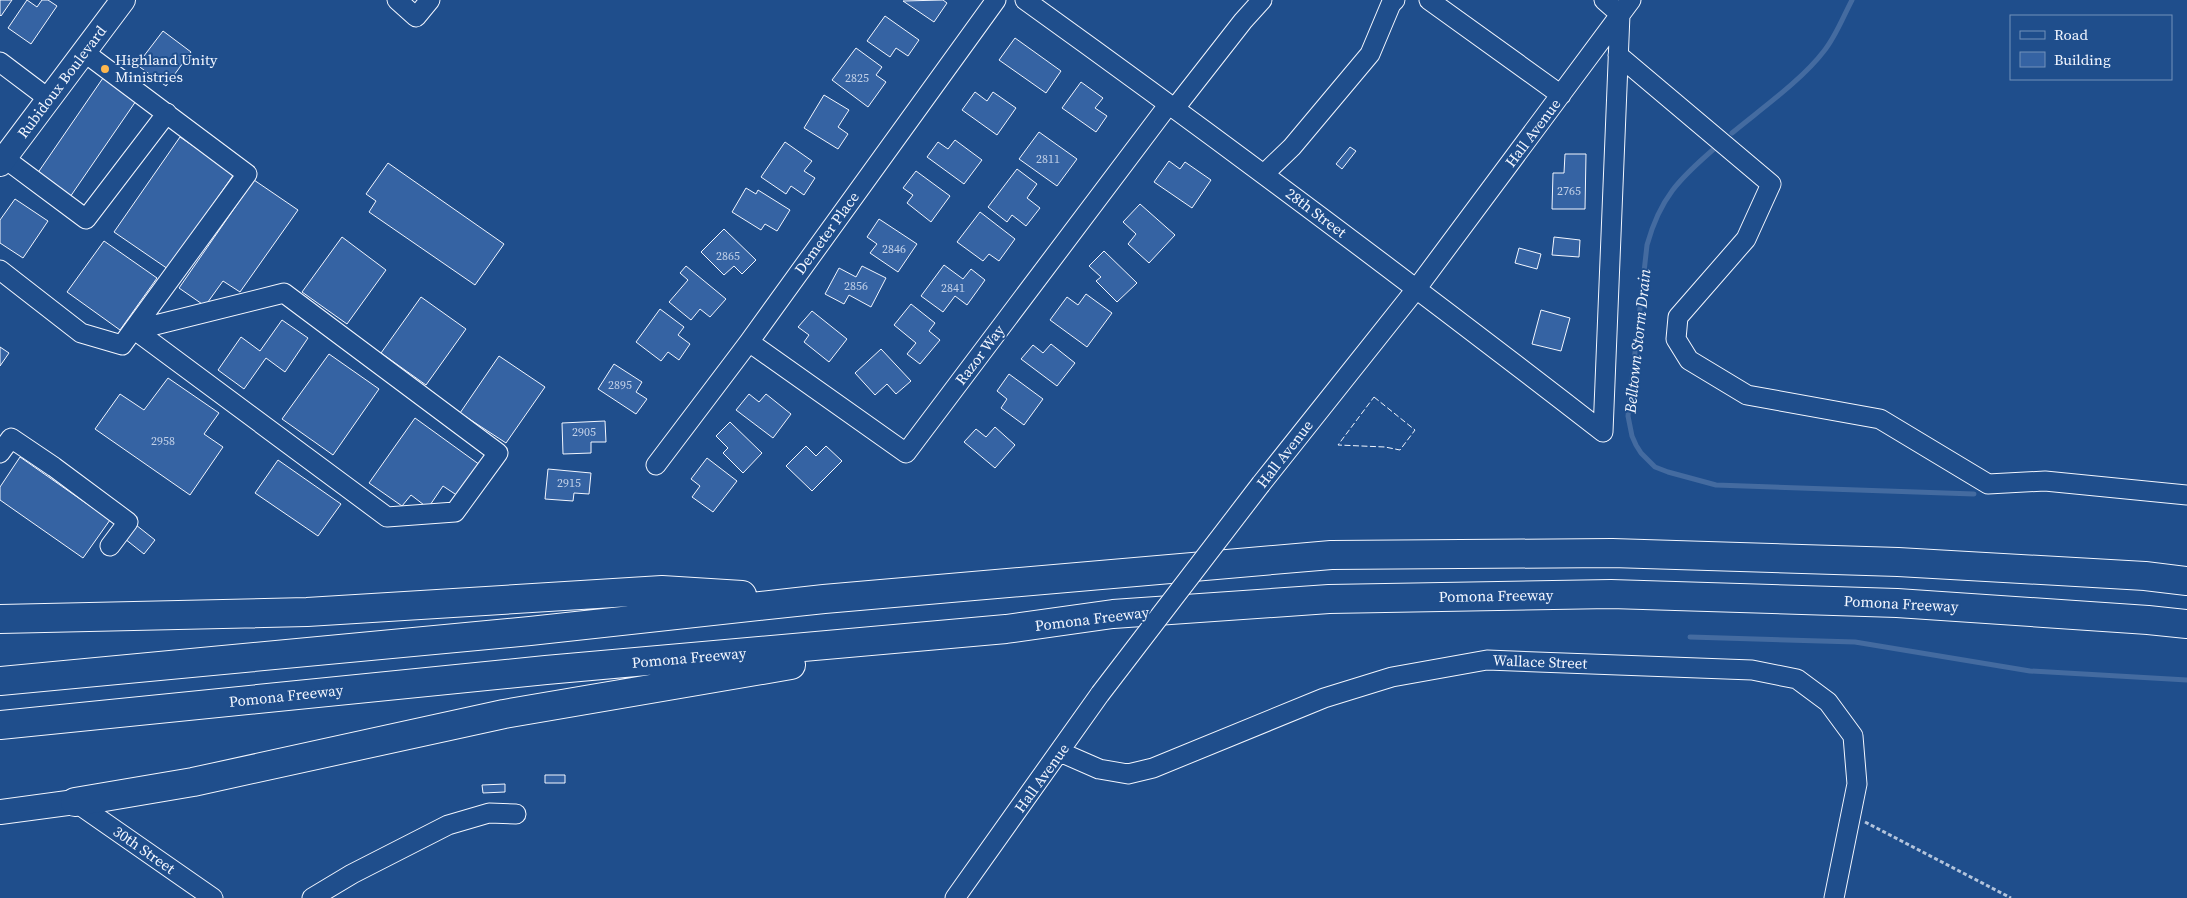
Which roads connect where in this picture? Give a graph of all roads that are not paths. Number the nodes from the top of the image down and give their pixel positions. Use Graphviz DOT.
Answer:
graph roads {
  1 [pos="123,0"];
  2 [pos="397,0"];
  3 [pos="430,0"];
  4 [pos="996,0"];
  5 [pos="1025,0"];
  6 [pos="1262,0"];
  7 [pos="1395,0"];
  8 [pos="1430,0"];
  9 [pos="1604,0"];
  10 [pos="1626,7"];
  11 [pos="84,52"];
  12 [pos="1618,55"];
  13 [pos="0,62"];
  14 [pos="1561,95"];
  15 [pos="49,99"];
  16 [pos="1172,106"];
  17 [pos="167,113"];
  18 [pos="2,161"];
  19 [pos="1264,174"];
  20 [pos="0,270"];
  21 [pos="1417,288"];
  22 [pos="135,330"];
  23 [pos="749,342"];
  24 [pos="0,453"];
  25 [pos="656,465"];
  26 [pos="2187,495"];
  27 [pos="110,546"];
  28 [pos="2187,581"];
  29 [pos="824,600"];
  30 [pos="0,619"];
  31 [pos="2187,624"];
  32 [pos="1006,629"];
  33 [pos="0,681"];
  34 [pos="0,725"];
  35 [pos="1060,752"];
  36 [pos="76,802"];
  37 [pos="0,812"];
  38 [pos="516,814"];
  39 [pos="213,898"];
  40 [pos="312,898"];
  41 [pos="955,898"];
  42 [pos="1834,898"];
  1 -- 11 [label="main road, Rubidoux Boulevard"];
  2 -- 3 [label="street"];
  4 -- 23 [label="street, Demeter Place"];
  5 -- 16 [label="street, 28th Street"];
  6 -- 16 [label="street"];
  7 -- 19 [label="street"];
  8 -- 14 [label="street"];
  9 -- 10 [label="street"];
  10 -- 12 [label="street"];
  10 -- 14 [label="street, Hall Avenue"];
  11 -- 15 [label="main road, Rubidoux Boulevard"];
  11 -- 17 [label="street"];
  12 -- 21 [label="street, 28th Street"];
  12 -- 26 [label="street"];
  13 -- 15 [label="street"];
  14 -- 21 [label="street, Hall Avenue"];
  15 -- 18 [label="main road, Rubidoux Boulevard"];
  16 -- 19 [label="street, 28th Street"];
  16 -- 23 [label="street, Razor Way"];
  17 -- 18 [label="street"];
  17 -- 22 [label="street"];
  19 -- 21 [label="street, 28th Street"];
  20 -- 22 [label="street"];
  21 -- 35 [label="street, Hall Avenue, bridge"];
  22 -- 22 [label="street"];
  23 -- 25 [label="street, Demeter Place"];
  24 -- 27 [label="street"];
  28 -- 29 [label="highway"];
  29 -- 30 [label="highway"];
  29 -- 33 [label="highway"];
  31 -- 32 [label="highway, Pomona Freeway"];
  32 -- 34 [label="highway, Pomona Freeway"];
  32 -- 36 [label="highway"];
  35 -- 41 [label="street, Hall Avenue"];
  35 -- 42 [label="street, Wallace Street"];
  36 -- 37 [label="main road"];
  36 -- 39 [label="street, 30th Street"];
  38 -- 40 [label="street"];
}
